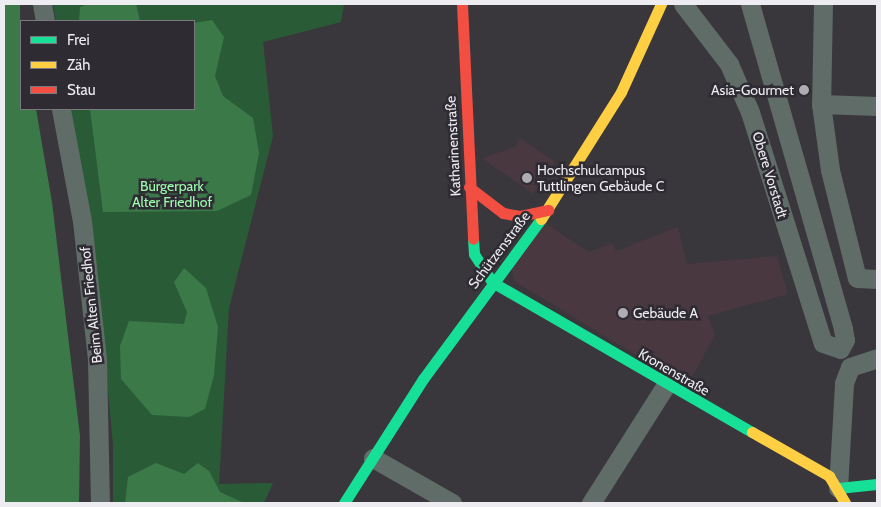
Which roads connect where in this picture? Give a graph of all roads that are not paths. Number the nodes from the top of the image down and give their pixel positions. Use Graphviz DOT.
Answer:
graph roads {
  1 [pos="42,4"];
  2 [pos="462,4"];
  3 [pos="661,4"];
  4 [pos="683,4"];
  5 [pos="750,4"];
  6 [pos="823,4"];
  7 [pos="45,20"];
  8 [pos="821,104"];
  9 [pos="877,106"];
  10 [pos="61,110"];
  11 [pos="469,187"];
  12 [pos="548,210"];
  13 [pos="474,254"];
  14 [pos="471,277"];
  15 [pos="877,279"];
  16 [pos="492,282"];
  17 [pos="469,292"];
  18 [pos="458,330"];
  19 [pos="840,349"];
  20 [pos="877,358"];
  21 [pos="850,367"];
  22 [pos="666,385"];
  23 [pos="373,458"];
  24 [pos="877,484"];
  25 [pos="841,496"];
  26 [pos="100,503"];
  27 [pos="344,503"];
  28 [pos="452,503"];
  29 [pos="592,503"];
  1 -- 7 [label="street"];
  2 -- 11 [label="street, Katharinenstraße"];
  3 -- 12 [label="street, Schützenstraße"];
  4 -- 19 [label="street, Obere Vorstadt"];
  5 -- 19 [label="street, Obere Vorstadt"];
  6 -- 8 [label="street"];
  8 -- 9 [label="street"];
  8 -- 15 [label="street"];
  10 -- 26 [label="street, Beim Alten Friedhof"];
  11 -- 12 [label="street"];
  11 -- 13 [label="street, Katharinenstraße"];
  12 -- 16 [label="street, Schützenstraße"];
  13 -- 14 [label="street"];
  13 -- 16 [label="street, Katharinenstraße"];
  16 -- 18 [label="street, Schützenstraße"];
  16 -- 22 [label="street, Kronenstraße"];
  17 -- 18 [label="street"];
  18 -- 23 [label="street, Schützenstraße"];
  19 -- 21 [label="street, Obere Vorstadt"];
  20 -- 21 [label="street"];
  21 -- 25 [label="street"];
  22 -- 25 [label="street, Kronenstraße"];
  22 -- 29 [label="street"];
  23 -- 27 [label="street, Schützenstraße"];
  23 -- 28 [label="street"];
  24 -- 25 [label="street"];
}
